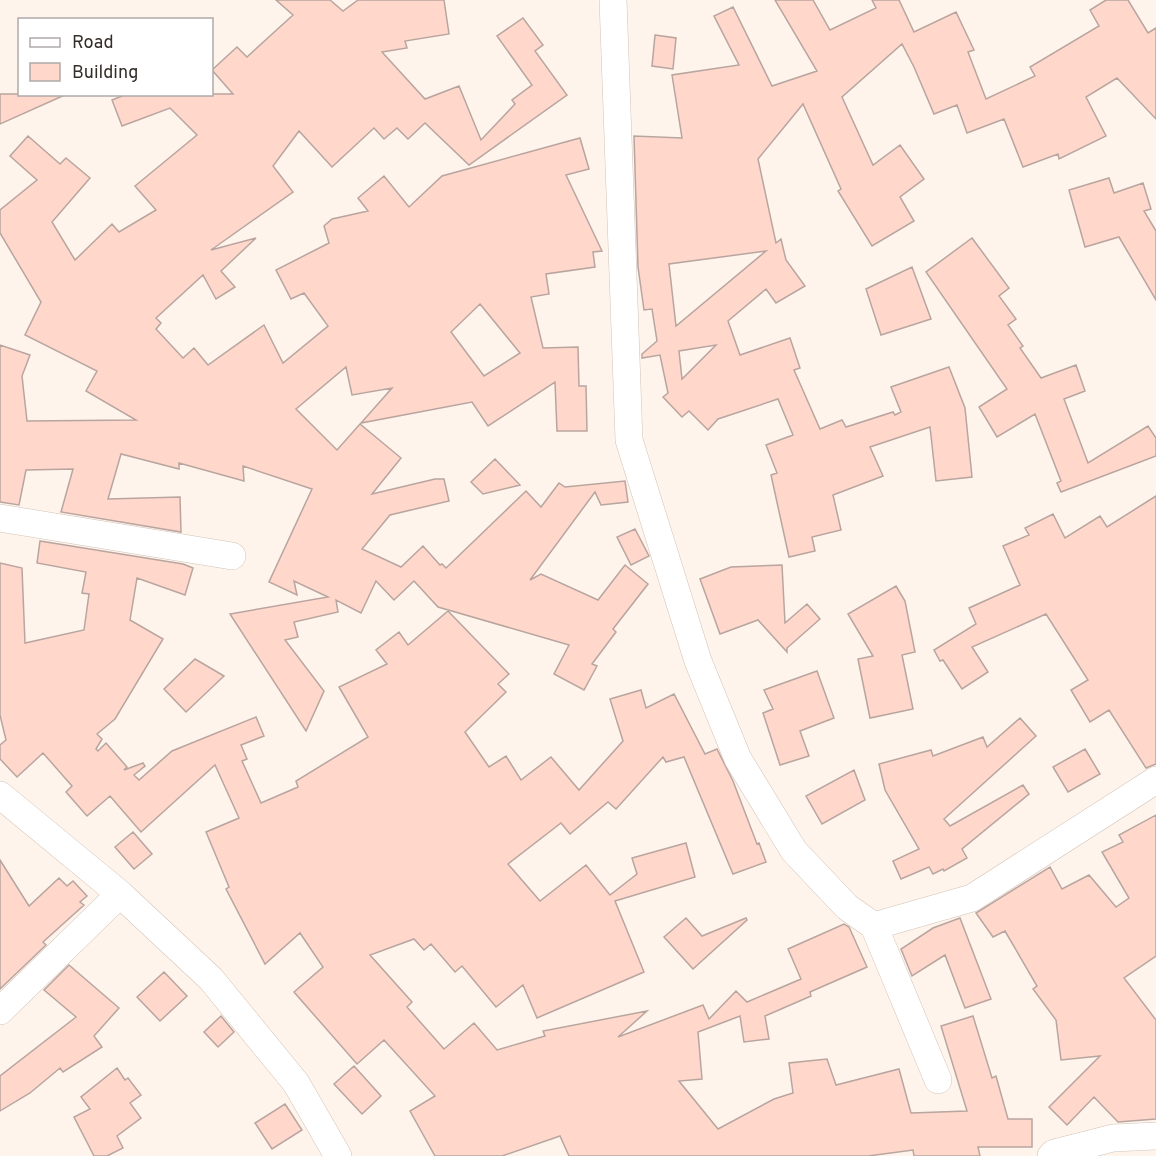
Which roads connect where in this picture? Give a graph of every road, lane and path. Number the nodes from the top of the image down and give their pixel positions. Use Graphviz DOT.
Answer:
graph roads {
  1 [pos="613,0"];
  2 [pos="0,518"];
  3 [pos="232,556"];
  4 [pos="1156,780"];
  5 [pos="0,795"];
  6 [pos="120,894"];
  7 [pos="874,926"];
  8 [pos="0,1011"];
  9 [pos="938,1080"];
  10 [pos="1156,1136"];
  11 [pos="338,1156"];
  12 [pos="1051,1156"];
  1 -- 7 [label="street"];
  2 -- 3 [label="street"];
  4 -- 7 [label="street"];
  5 -- 6 [label="street"];
  6 -- 8 [label="street"];
  6 -- 11 [label="street"];
  7 -- 9 [label="street"];
  10 -- 12 [label="street"];
}
